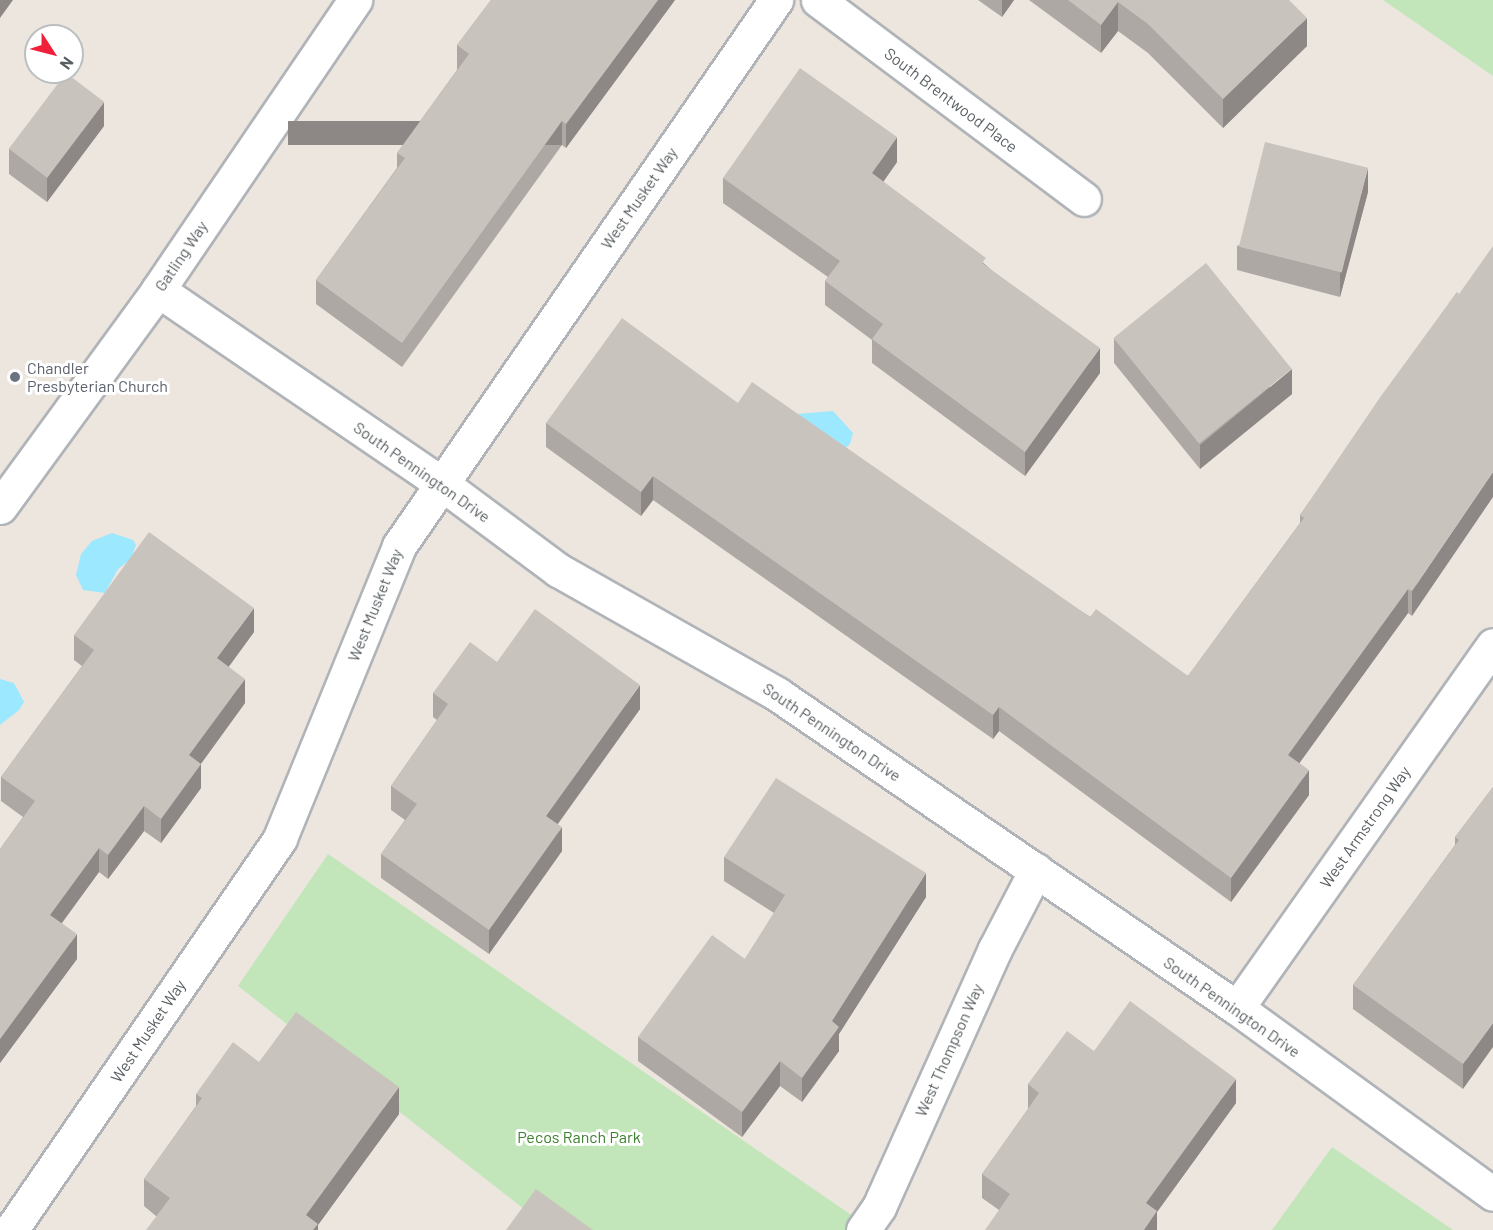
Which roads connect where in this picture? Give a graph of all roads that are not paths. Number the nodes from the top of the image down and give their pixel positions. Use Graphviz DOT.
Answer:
graph roads {
  1 [pos="355,0"];
  2 [pos="776,0"];
  3 [pos="818,0"];
  4 [pos="1084,199"];
  5 [pos="158,290"];
  6 [pos="441,483"];
  7 [pos="0,507"];
  8 [pos="1493,645"];
  9 [pos="1036,870"];
  10 [pos="1237,1008"];
  11 [pos="1493,1194"];
  12 [pos="11,1230"];
  13 [pos="863,1230"];
  1 -- 5 [label="street, Gatling Way"];
  2 -- 6 [label="street, West Musket Way"];
  3 -- 4 [label="street, South Brentwood Place"];
  5 -- 6 [label="street, South Pennington Drive"];
  5 -- 7 [label="street, Gatling Way"];
  6 -- 9 [label="street, South Pennington Drive"];
  6 -- 12 [label="street, West Musket Way"];
  8 -- 10 [label="street, West Armstrong Way"];
  9 -- 10 [label="street, South Pennington Drive"];
  9 -- 13 [label="street, West Thompson Way"];
  10 -- 11 [label="street, South Pennington Drive"];
}
